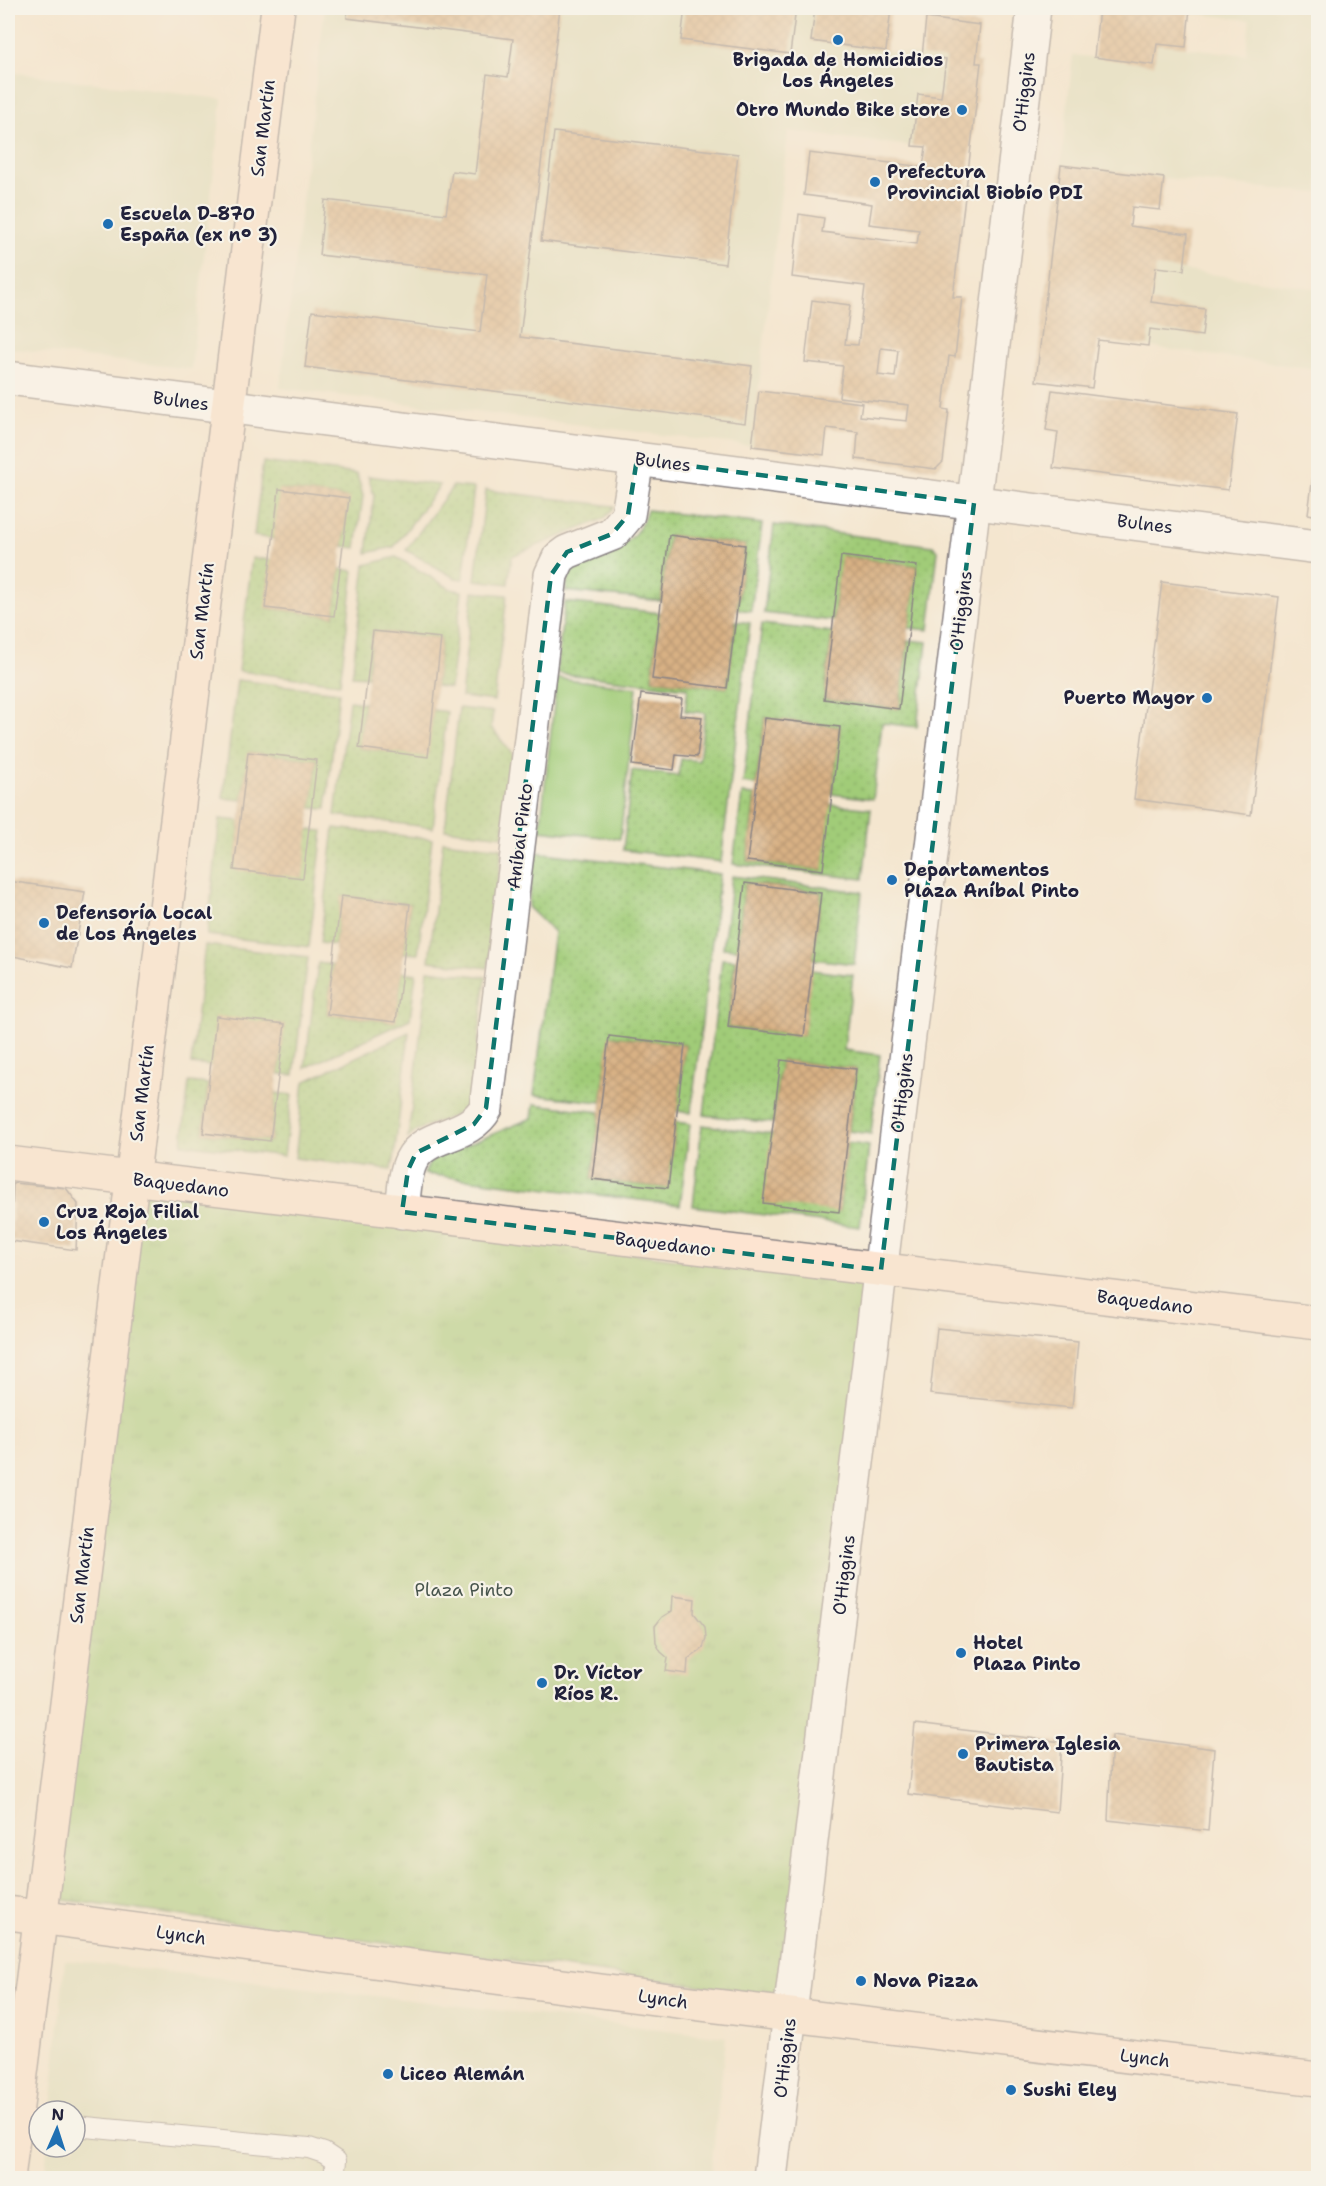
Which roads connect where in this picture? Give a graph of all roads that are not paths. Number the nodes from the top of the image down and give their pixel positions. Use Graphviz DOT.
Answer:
graph roads {
  1 [pos="278,8"];
  2 [pos="1034,8"];
  3 [pos="8,378"];
  4 [pos="228,406"];
  5 [pos="637,459"];
  6 [pos="974,503"];
  7 [pos="1318,547"];
  8 [pos="8,1163"];
  9 [pos="132,1179"];
  10 [pos="402,1212"];
  11 [pos="881,1270"];
  12 [pos="1318,1323"];
  13 [pos="8,1913"];
  14 [pos="40,1917"];
  15 [pos="790,2015"];
  16 [pos="1318,2079"];
  17 [pos="28,2099"];
  18 [pos="27,2121"];
  19 [pos="87,2127"];
  20 [pos="8,2178"];
  21 [pos="334,2178"];
  22 [pos="770,2178"];
  1 -- 4 [label="main road, San Martín"];
  2 -- 6 [label="street, O'Higgins"];
  3 -- 4 [label="street, Bulnes"];
  4 -- 5 [label="street, Bulnes"];
  4 -- 9 [label="main road, San Martín"];
  5 -- 6 [label="street, Bulnes"];
  5 -- 10 [label="street, Aníbal Pinto"];
  6 -- 7 [label="street, Bulnes"];
  6 -- 11 [label="street, O'Higgins"];
  8 -- 9 [label="main road, Baquedano"];
  9 -- 10 [label="main road, Baquedano"];
  9 -- 14 [label="main road, San Martín"];
  10 -- 11 [label="main road, Baquedano"];
  11 -- 12 [label="main road, Baquedano"];
  11 -- 15 [label="street, O'Higgins"];
  13 -- 14 [label="main road, Lynch"];
  14 -- 15 [label="main road, Lynch"];
  14 -- 17 [label="main road, San Martín"];
  15 -- 16 [label="main road, Lynch"];
  15 -- 22 [label="street, O'Higgins"];
  18 -- 20 [label="main road, San Martín"];
  19 -- 21 [label="lane"];
}
